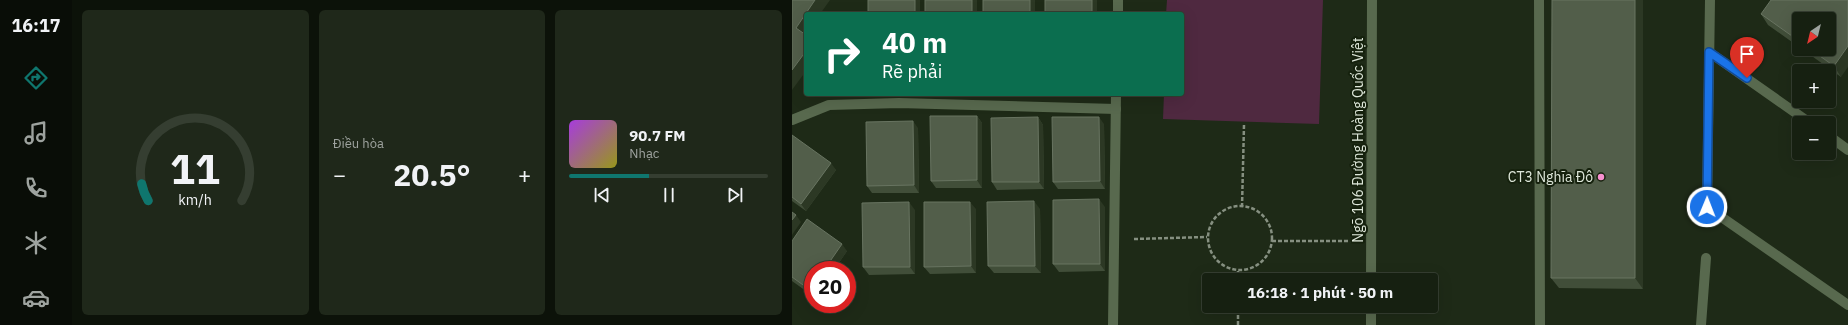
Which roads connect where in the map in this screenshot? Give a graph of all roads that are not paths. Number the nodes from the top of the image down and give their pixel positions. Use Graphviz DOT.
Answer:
graph roads {
  1 [pos="1118,0"];
  2 [pos="1372,0"];
  3 [pos="1539,0"];
  4 [pos="1710,0"];
  5 [pos="1118,12"];
  6 [pos="1709,52"];
  7 [pos="1116,96"];
  8 [pos="1116,109"];
  9 [pos="1800,116"];
  10 [pos="792,120"];
  11 [pos="1836,141"];
  12 [pos="1848,150"];
  13 [pos="1706,258"];
  14 [pos="1371,273"];
  15 [pos="1848,305"];
  16 [pos="1371,313"];
  17 [pos="1113,325"];
  18 [pos="1371,325"];
  19 [pos="1540,325"];
  20 [pos="1701,325"];
  1 -- 5 [label="street"];
  2 -- 14 [label="street, Ngõ 106 Đường Hoàng Quốc Việt"];
  3 -- 19 [label="street"];
  4 -- 6 [label="street"];
  6 -- 9 [label="street"];
  6 -- 15 [label="street"];
  7 -- 8 [label="street"];
  8 -- 10 [label="street"];
  8 -- 17 [label="street"];
  11 -- 12 [label="street"];
  13 -- 20 [label="street"];
  16 -- 18 [label="street"];
}
